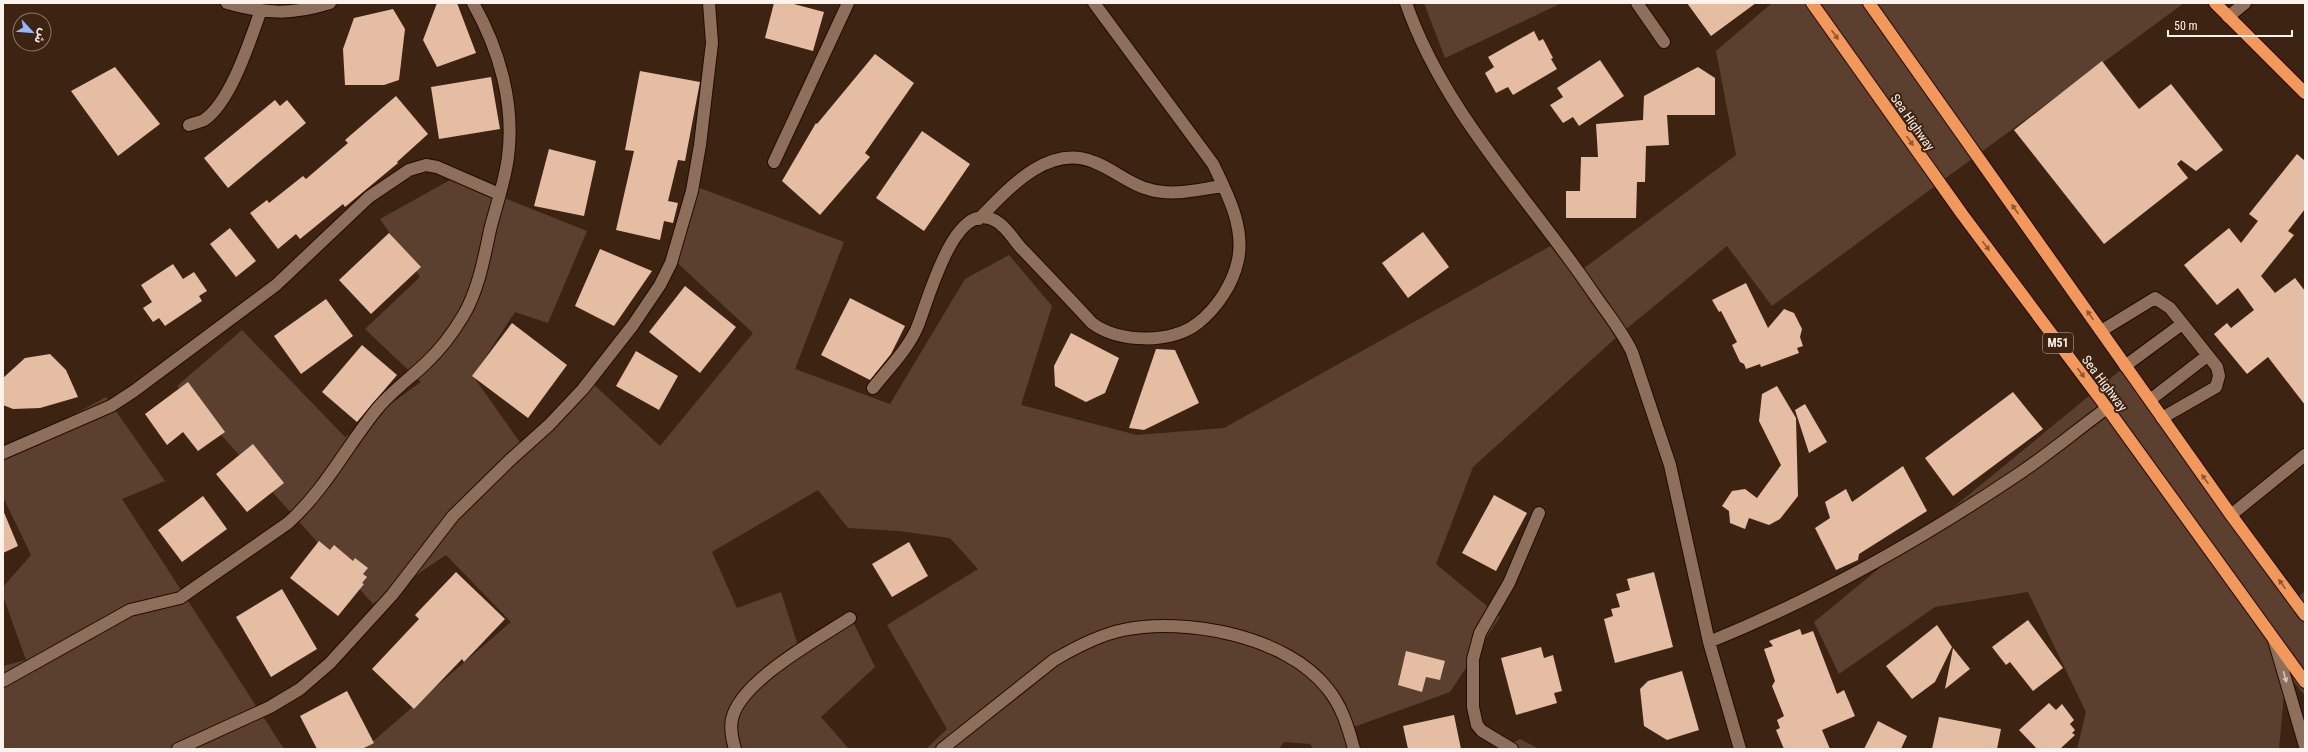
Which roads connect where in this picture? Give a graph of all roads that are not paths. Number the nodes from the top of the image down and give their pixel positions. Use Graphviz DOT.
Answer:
graph roads {
  1 [pos="227,3"];
  2 [pos="330,3"];
  3 [pos="473,3"];
  4 [pos="710,3"];
  5 [pos="848,3"];
  6 [pos="1094,3"];
  7 [pos="1406,3"];
  8 [pos="1637,3"];
  9 [pos="1812,3"];
  10 [pos="1869,3"];
  11 [pos="2215,3"];
  12 [pos="2245,3"];
  13 [pos="261,10"];
  14 [pos="2228,17"];
  15 [pos="1664,42"];
  16 [pos="2305,92"];
  17 [pos="189,125"];
  18 [pos="774,162"];
  19 [pos="1223,186"];
  20 [pos="499,194"];
  21 [pos="979,219"];
  22 [pos="2182,324"];
  23 [pos="2101,331"];
  24 [pos="2207,356"];
  25 [pos="2125,366"];
  26 [pos="873,388"];
  27 [pos="2150,400"];
  28 [pos="2107,408"];
  29 [pos="2162,418"];
  30 [pos="3,453"];
  31 [pos="2305,454"];
  32 [pos="1539,513"];
  33 [pos="2231,515"];
  34 [pos="2305,615"];
  35 [pos="850,618"];
  36 [pos="2274,639"];
  37 [pos="1709,642"];
  38 [pos="3,681"];
  39 [pos="2305,682"];
  40 [pos="2305,746"];
  41 [pos="178,749"];
  42 [pos="735,749"];
  43 [pos="942,749"];
  44 [pos="1354,749"];
  45 [pos="1512,749"];
  46 [pos="1740,749"];
  1 -- 13 [label="street"];
  2 -- 13 [label="street"];
  3 -- 20 [label="street"];
  4 -- 41 [label="street"];
  5 -- 18 [label="street"];
  6 -- 19 [label="street"];
  7 -- 37 [label="street"];
  8 -- 15 [label="street"];
  9 -- 28 [label="highway, Sea Highway / M51, one-way"];
  23 -- 10 [label="highway, Sea Highway, one-way"];
  11 -- 14 [label="highway"];
  12 -- 14 [label="street"];
  13 -- 17 [label="street"];
  14 -- 16 [label="highway"];
  19 -- 21 [label="street"];
  19 -- 21 [label="street"];
  20 -- 30 [label="street"];
  20 -- 38 [label="street"];
  21 -- 26 [label="street"];
  22 -- 23 [label="street"];
  22 -- 24 [label="street"];
  22 -- 25 [label="street"];
  23 -- 25 [label="highway, Sea Highway"];
  24 -- 27 [label="street"];
  24 -- 29 [label="street"];
  25 -- 27 [label="highway, Sea Highway"];
  27 -- 29 [label="highway, Sea Highway"];
  28 -- 36 [label="highway, Sea Highway / M51"];
  28 -- 37 [label="street"];
  33 -- 29 [label="highway, Sea Highway, one-way"];
  31 -- 33 [label="street"];
  32 -- 45 [label="street"];
  34 -- 33 [label="highway, Sea Highway, one-way"];
  35 -- 42 [label="street"];
  36 -- 39 [label="highway, Sea Highway / M51"];
  36 -- 40 [label="street, one-way"];
  37 -- 46 [label="street"];
  43 -- 44 [label="street"];
}
